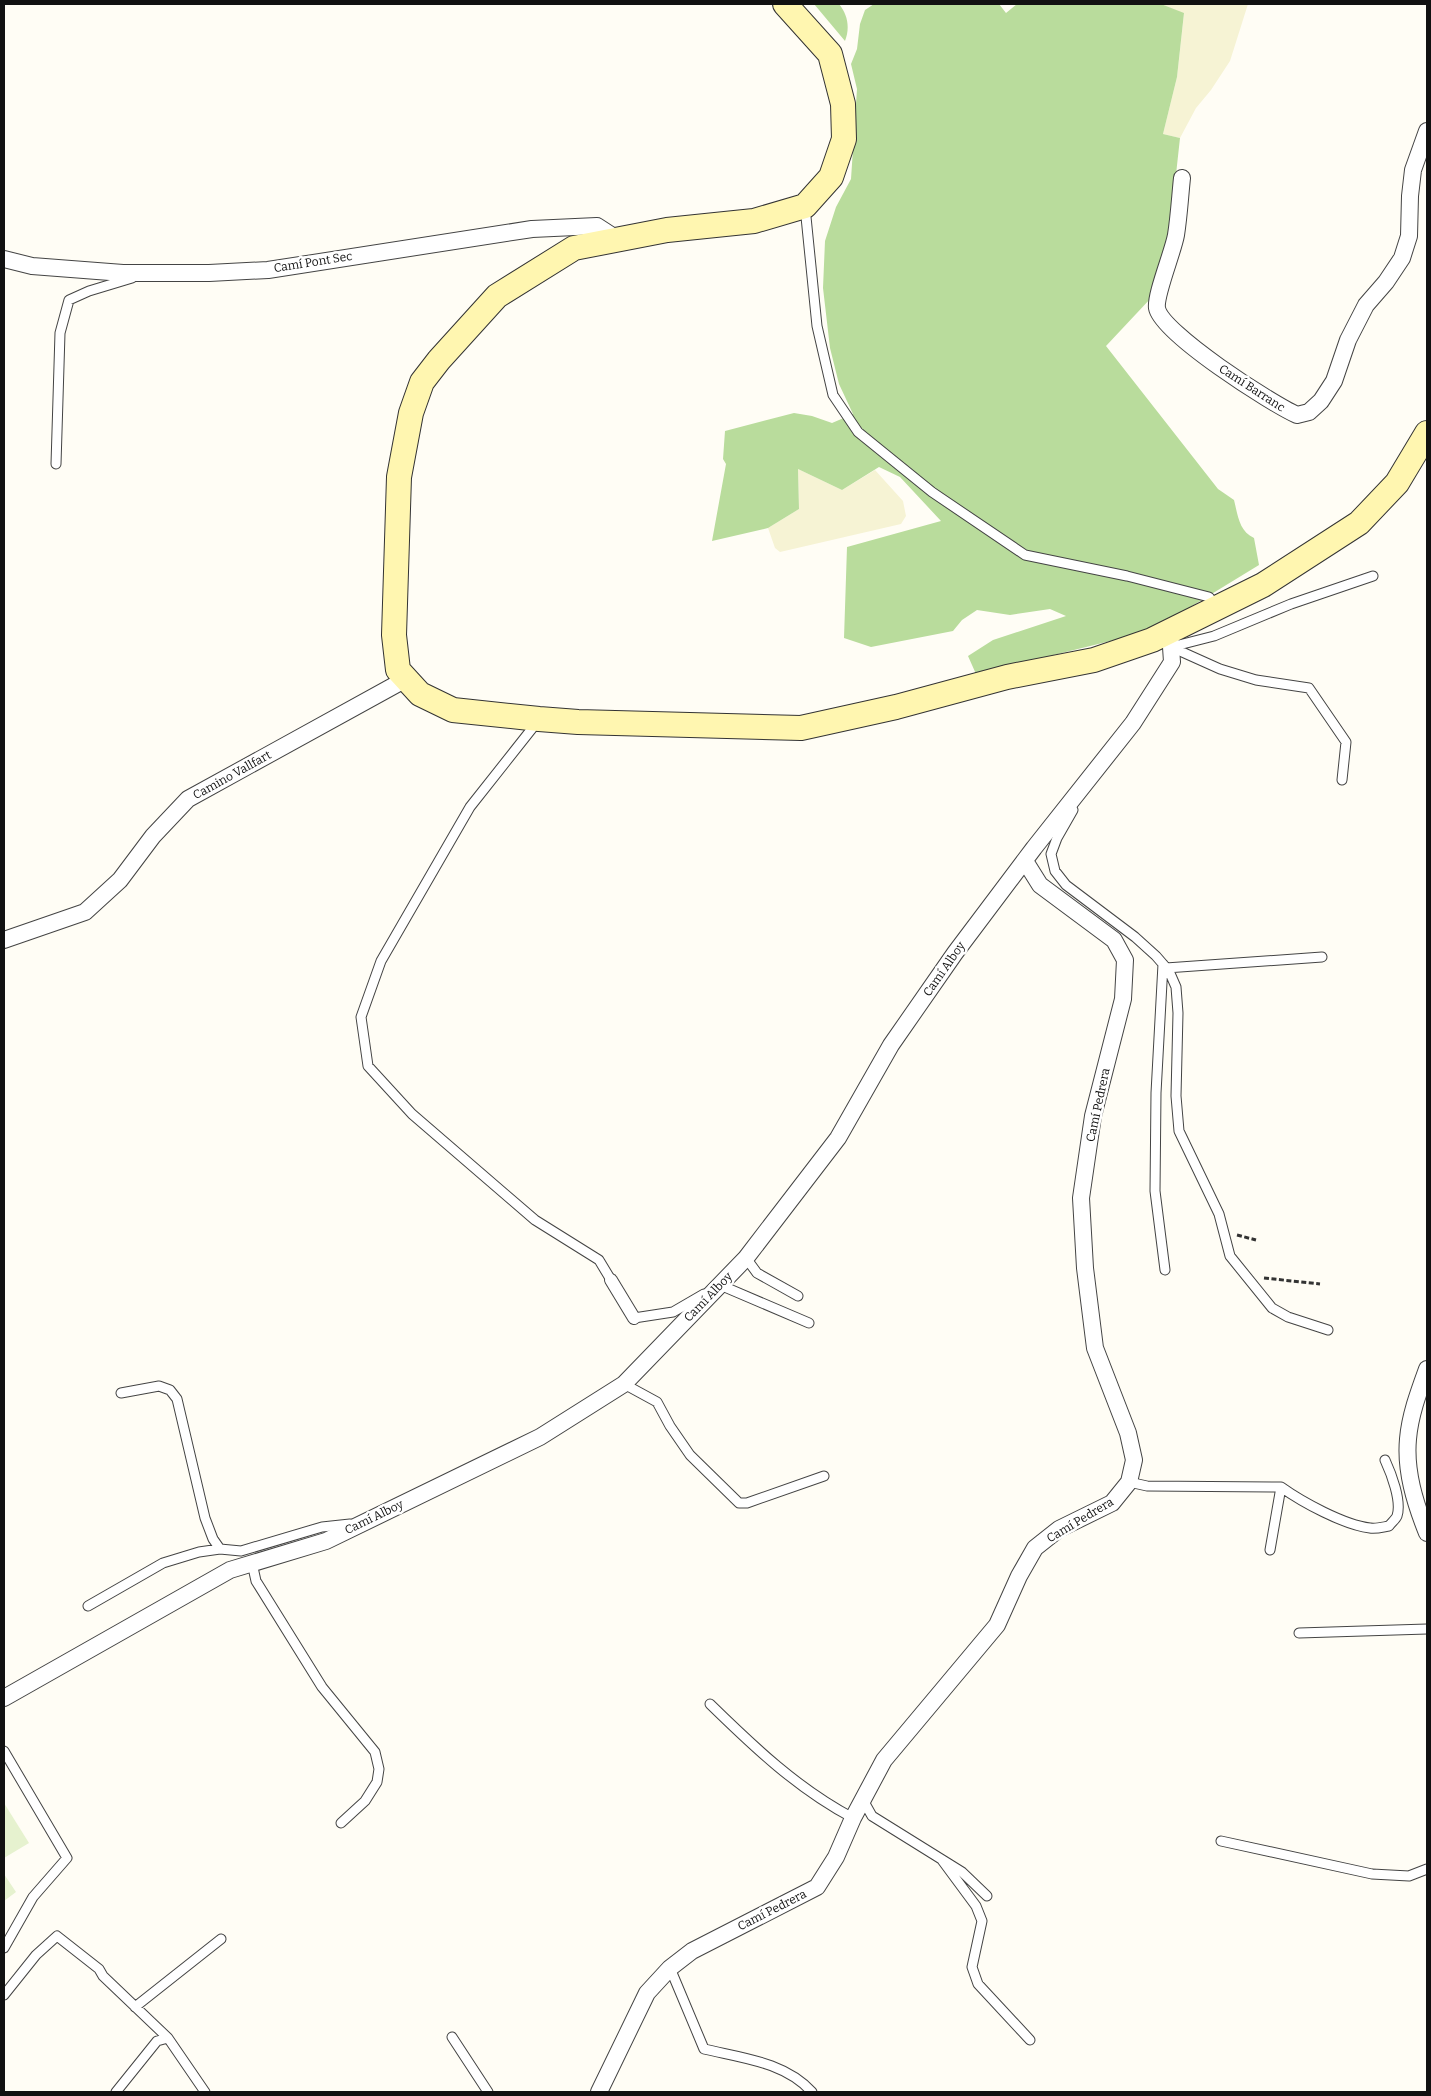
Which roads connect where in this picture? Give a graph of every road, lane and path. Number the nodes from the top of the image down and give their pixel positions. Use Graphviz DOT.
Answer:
graph roads {
  1 [pos="785,4"];
  2 [pos="1427,131"];
  3 [pos="1182,178"];
  4 [pos="804,206"];
  5 [pos="617,240"];
  6 [pos="4,259"];
  7 [pos="149,273"];
  8 [pos="1427,433"];
  9 [pos="56,464"];
  10 [pos="1373,576"];
  11 [pos="1217,608"];
  12 [pos="1170,639"];
  13 [pos="406,679"];
  14 [pos="540,719"];
  15 [pos="1092,774"];
  16 [pos="1342,780"];
  17 [pos="1025,861"];
  18 [pos="4,940"];
  19 [pos="1322,957"];
  20 [pos="1165,966"];
  21 [pos="746,1258"];
  22 [pos="1165,1270"];
  23 [pos="1245,1276"];
  24 [pos="611,1280"];
  25 [pos="720,1284"];
  26 [pos="1320,1284"];
  27 [pos="798,1296"];
  28 [pos="634,1318"];
  29 [pos="809,1323"];
  30 [pos="1328,1330"];
  31 [pos="1427,1369"];
  32 [pos="624,1384"];
  33 [pos="121,1393"];
  34 [pos="1385,1460"];
  35 [pos="824,1476"];
  36 [pos="1130,1482"];
  37 [pos="1281,1487"];
  38 [pos="362,1523"];
  39 [pos="1427,1533"];
  40 [pos="220,1549"];
  41 [pos="1270,1550"];
  42 [pos="252,1563"];
  43 [pos="88,1606"];
  44 [pos="1427,1629"];
  45 [pos="1299,1633"];
  46 [pos="4,1698"];
  47 [pos="710,1704"];
  48 [pos="4,1751"];
  49 [pos="863,1800"];
  50 [pos="853,1818"];
  51 [pos="341,1823"];
  52 [pos="1220,1841"];
  53 [pos="942,1860"];
  54 [pos="1427,1869"];
  55 [pos="988,1896"];
  56 [pos="221,1939"];
  57 [pos="4,1948"];
  58 [pos="670,1968"];
  59 [pos="4,1995"];
  60 [pos="135,2007"];
  61 [pos="452,2037"];
  62 [pos="168,2038"];
  63 [pos="1030,2040"];
  64 [pos="116,2092"];
  65 [pos="205,2092"];
  66 [pos="488,2092"];
  67 [pos="599,2092"];
  68 [pos="812,2092"];
  1 -- 4 [label="main road"];
  2 -- 3 [label="street, Camí Barranc"];
  4 -- 5 [label="main road"];
  4 -- 11 [label="lane"];
  5 -- 7 [label="street, Camí Pont Sec"];
  5 -- 13 [label="main road"];
  6 -- 7 [label="street, Camí Pont Sec"];
  7 -- 9 [label="lane"];
  8 -- 11 [label="main road"];
  10 -- 12 [label="lane"];
  11 -- 12 [label="main road"];
  12 -- 14 [label="main road"];
  12 -- 15 [label="street, Camí Alboy"];
  12 -- 16 [label="lane"];
  13 -- 14 [label="main road"];
  13 -- 18 [label="street, Camino Vallfart"];
  14 -- 24 [label="lane"];
  15 -- 17 [label="street, Camí Alboy"];
  15 -- 20 [label="lane"];
  17 -- 21 [label="street, Camí Alboy"];
  17 -- 36 [label="street, Camí Pedrera"];
  19 -- 20 [label="lane"];
  20 -- 22 [label="lane"];
  20 -- 23 [label="lane"];
  21 -- 25 [label="street, Camí Alboy"];
  21 -- 27 [label="lane"];
  23 -- 26 [label="path"];
  23 -- 30 [label="lane"];
  24 -- 28 [label="street"];
  25 -- 28 [label="lane"];
  25 -- 29 [label="lane"];
  25 -- 32 [label="street, Camí Alboy"];
  31 -- 39 [label="street"];
  32 -- 35 [label="lane"];
  32 -- 38 [label="street, Camí Alboy"];
  33 -- 40 [label="lane"];
  34 -- 37 [label="lane"];
  36 -- 37 [label="lane"];
  36 -- 49 [label="street, Camí Pedrera"];
  37 -- 41 [label="lane"];
  38 -- 40 [label="lane"];
  38 -- 42 [label="street, Camí Alboy"];
  40 -- 43 [label="lane"];
  42 -- 46 [label="street, Camí Alboy"];
  42 -- 51 [label="lane"];
  44 -- 45 [label="lane"];
  47 -- 50 [label="lane"];
  48 -- 57 [label="lane"];
  49 -- 50 [label="street, Camí Pedrera"];
  49 -- 53 [label="lane"];
  50 -- 58 [label="street, Camí Pedrera"];
  52 -- 54 [label="lane"];
  53 -- 55 [label="lane"];
  53 -- 63 [label="lane"];
  56 -- 60 [label="lane"];
  58 -- 67 [label="street, Camí Pedrera"];
  58 -- 68 [label="lane"];
  59 -- 60 [label="lane"];
  60 -- 62 [label="lane"];
  61 -- 66 [label="lane"];
  62 -- 64 [label="lane"];
  62 -- 65 [label="lane"];
}
